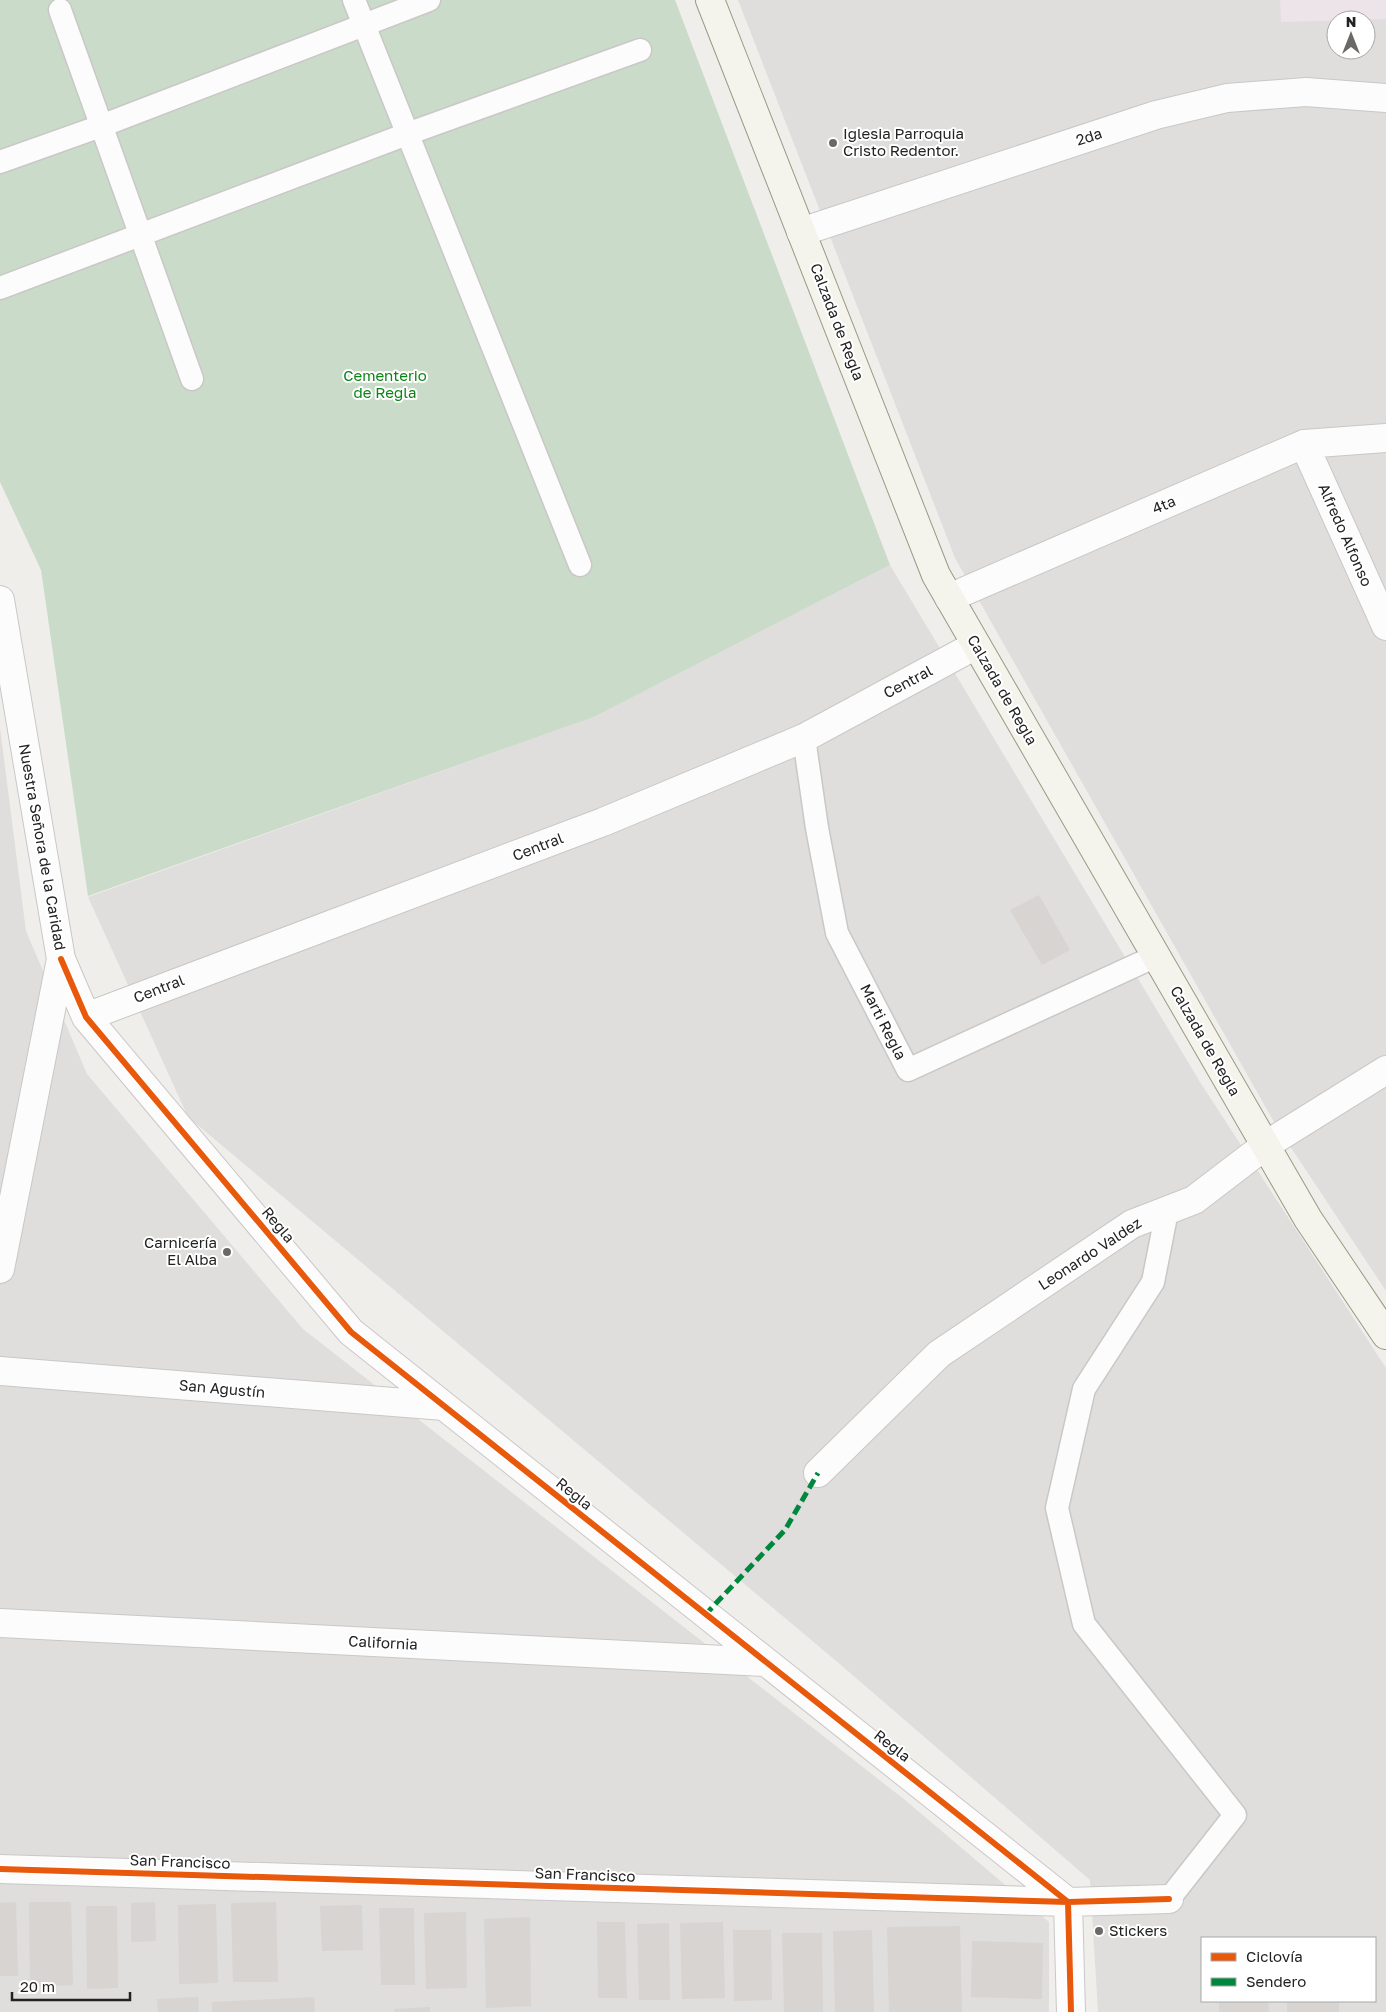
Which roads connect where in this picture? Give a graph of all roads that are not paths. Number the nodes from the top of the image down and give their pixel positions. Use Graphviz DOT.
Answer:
graph roads {
  1 [pos="354,0"];
  2 [pos="429,0"];
  3 [pos="710,0"];
  4 [pos="60,10"];
  5 [pos="364,25"];
  6 [pos="640,50"];
  7 [pos="1386,98"];
  8 [pos="101,126"];
  9 [pos="407,134"];
  10 [pos="0,162"];
  11 [pos="801,232"];
  12 [pos="141,237"];
  13 [pos="0,288"];
  14 [pos="192,379"];
  15 [pos="1386,438"];
  16 [pos="1304,444"];
  17 [pos="580,565"];
  18 [pos="948,598"];
  19 [pos="0,600"];
  20 [pos="1381,600"];
  21 [pos="1386,626"];
  22 [pos="976,645"];
  23 [pos="804,738"];
  24 [pos="1156,956"];
  25 [pos="61,960"];
  26 [pos="86,1017"];
  27 [pos="1386,1070"];
  28 [pos="1266,1145"];
  29 [pos="1167,1211"];
  30 [pos="0,1270"];
  31 [pos="1386,1335"];
  32 [pos="0,1371"];
  33 [pos="444,1406"];
  34 [pos="818,1473"];
  35 [pos="0,1623"];
  36 [pos="765,1662"];
  37 [pos="0,1869"];
  38 [pos="1169,1899"];
  39 [pos="1068,1902"];
  40 [pos="1071,2012"];
  1 -- 5 [label="lane"];
  2 -- 5 [label="lane"];
  3 -- 11 [label="main road, Calzada de Regla"];
  4 -- 8 [label="lane"];
  5 -- 8 [label="lane"];
  5 -- 9 [label="lane"];
  6 -- 9 [label="lane"];
  7 -- 11 [label="street, 2da"];
  8 -- 10 [label="lane"];
  8 -- 12 [label="lane"];
  9 -- 12 [label="lane"];
  9 -- 17 [label="lane"];
  11 -- 18 [label="main road, Calzada de Regla"];
  12 -- 13 [label="lane"];
  12 -- 14 [label="lane"];
  15 -- 16 [label="street, 4ta"];
  16 -- 18 [label="street, 4ta"];
  16 -- 20 [label="street, Alfredo Alfonso"];
  18 -- 22 [label="main road, Calzada de Regla"];
  19 -- 25 [label="street, Nuestra Señora de la Caridad"];
  20 -- 21 [label="street, Alfredo Alfonso"];
  22 -- 23 [label="street, Central"];
  22 -- 24 [label="main road, Calzada de Regla"];
  23 -- 24 [label="lane, Marti Regla"];
  23 -- 26 [label="street, Central"];
  24 -- 28 [label="main road, Calzada de Regla"];
  25 -- 26 [label="street, Regla"];
  25 -- 30 [label="street, Nuestra Señora de la Caridad"];
  26 -- 33 [label="street, Regla"];
  27 -- 28 [label="street, Leonardo Valdez"];
  28 -- 29 [label="street, Leonardo Valdez"];
  28 -- 31 [label="main road, Calzada de Regla"];
  29 -- 34 [label="street, Leonardo Valdez"];
  29 -- 38 [label="lane"];
  32 -- 33 [label="street, San Agustín"];
  33 -- 36 [label="street, Regla"];
  35 -- 36 [label="street, California"];
  36 -- 39 [label="street, Regla"];
  37 -- 39 [label="street, San Francisco"];
  38 -- 39 [label="street, San Francisco"];
  39 -- 40 [label="street"];
}
